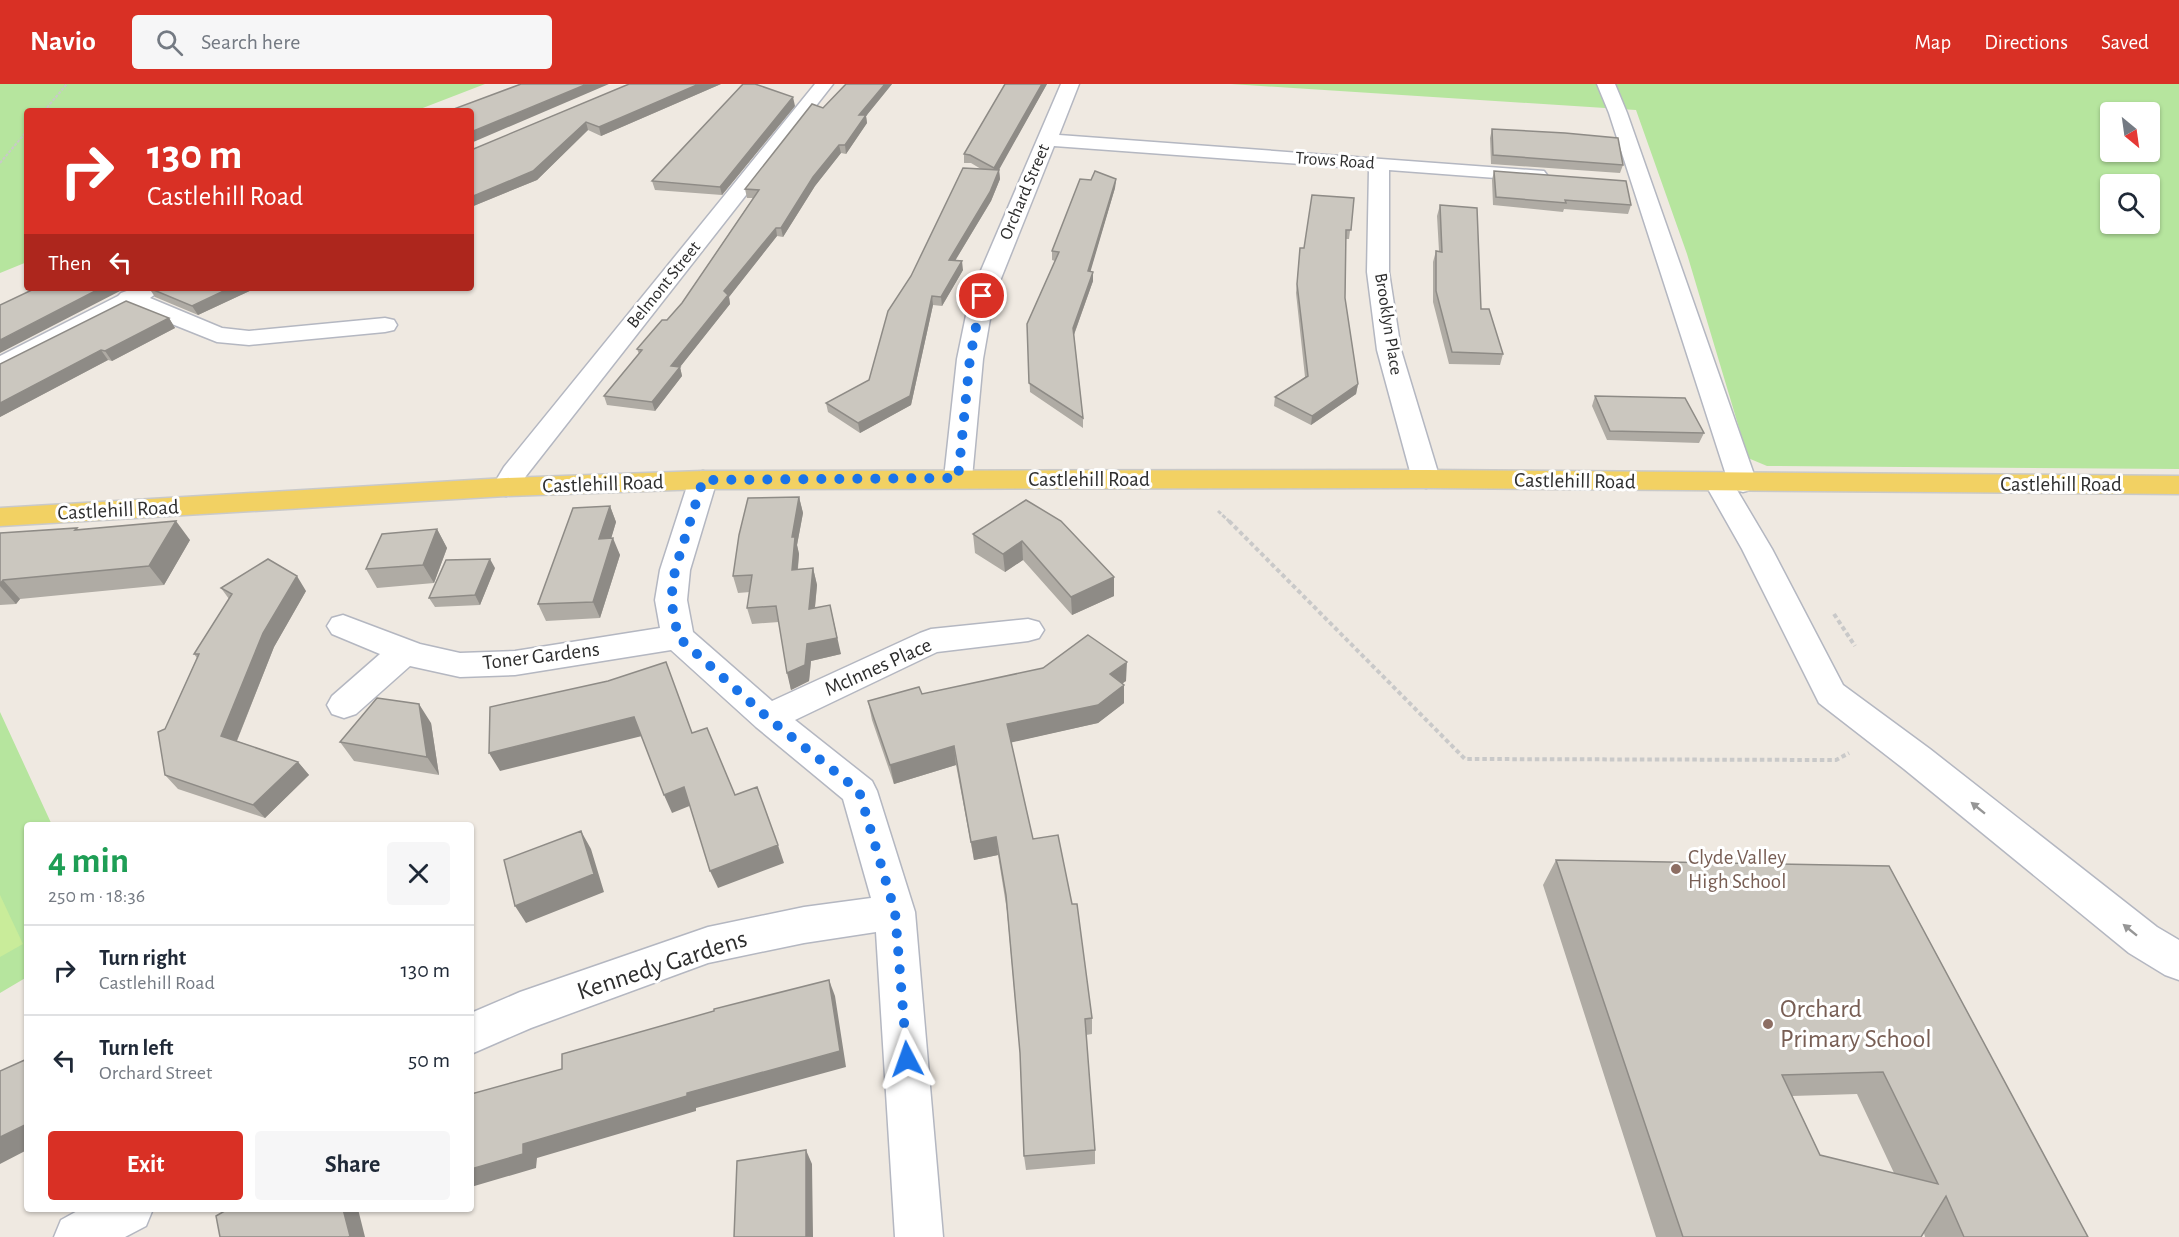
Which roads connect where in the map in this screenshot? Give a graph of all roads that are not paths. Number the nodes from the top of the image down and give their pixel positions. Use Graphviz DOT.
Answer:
graph roads {
  1 [pos="824,84"];
  2 [pos="1070,84"];
  3 [pos="1606,84"];
  4 [pos="1047,140"];
  5 [pos="1378,164"];
  6 [pos="1553,176"];
  7 [pos="146,291"];
  8 [pos="129,298"];
  9 [pos="385,325"];
  10 [pos="0,366"];
  11 [pos="958,478"];
  12 [pos="1426,479"];
  13 [pos="703,480"];
  14 [pos="1730,482"];
  15 [pos="2179,485"];
  16 [pos="506,487"];
  17 [pos="0,517"];
  18 [pos="343,626"];
  19 [pos="1028,630"];
  20 [pos="678,637"];
  21 [pos="405,651"];
  22 [pos="344,705"];
  23 [pos="768,718"];
  24 [pos="895,912"];
  25 [pos="2179,962"];
  26 [pos="474,1033"];
  27 [pos="124,1212"];
  28 [pos="78,1237"];
  29 [pos="919,1237"];
  1 -- 16 [label="street, Belmont Street"];
  2 -- 4 [label="street, Orchard Street"];
  3 -- 14 [label="street"];
  4 -- 5 [label="street, Trows Road"];
  4 -- 11 [label="street, Orchard Street"];
  5 -- 6 [label="street, Trows Road"];
  5 -- 12 [label="street, Brooklyn Place"];
  7 -- 8 [label="street"];
  8 -- 9 [label="street"];
  8 -- 10 [label="street"];
  11 -- 12 [label="main road, Castlehill Road"];
  11 -- 13 [label="main road, Castlehill Road"];
  12 -- 14 [label="main road, Castlehill Road"];
  13 -- 16 [label="main road, Castlehill Road"];
  13 -- 20 [label="street"];
  14 -- 15 [label="main road, Castlehill Road"];
  25 -- 14 [label="street, one-way"];
  16 -- 17 [label="main road, Castlehill Road"];
  18 -- 21 [label="street, Toner Gardens"];
  19 -- 23 [label="street, McInnes Place"];
  20 -- 21 [label="street, Toner Gardens"];
  20 -- 23 [label="street"];
  21 -- 22 [label="street"];
  23 -- 24 [label="street"];
  24 -- 26 [label="street, Kennedy Gardens"];
  24 -- 29 [label="street"];
  27 -- 28 [label="street"];
}
